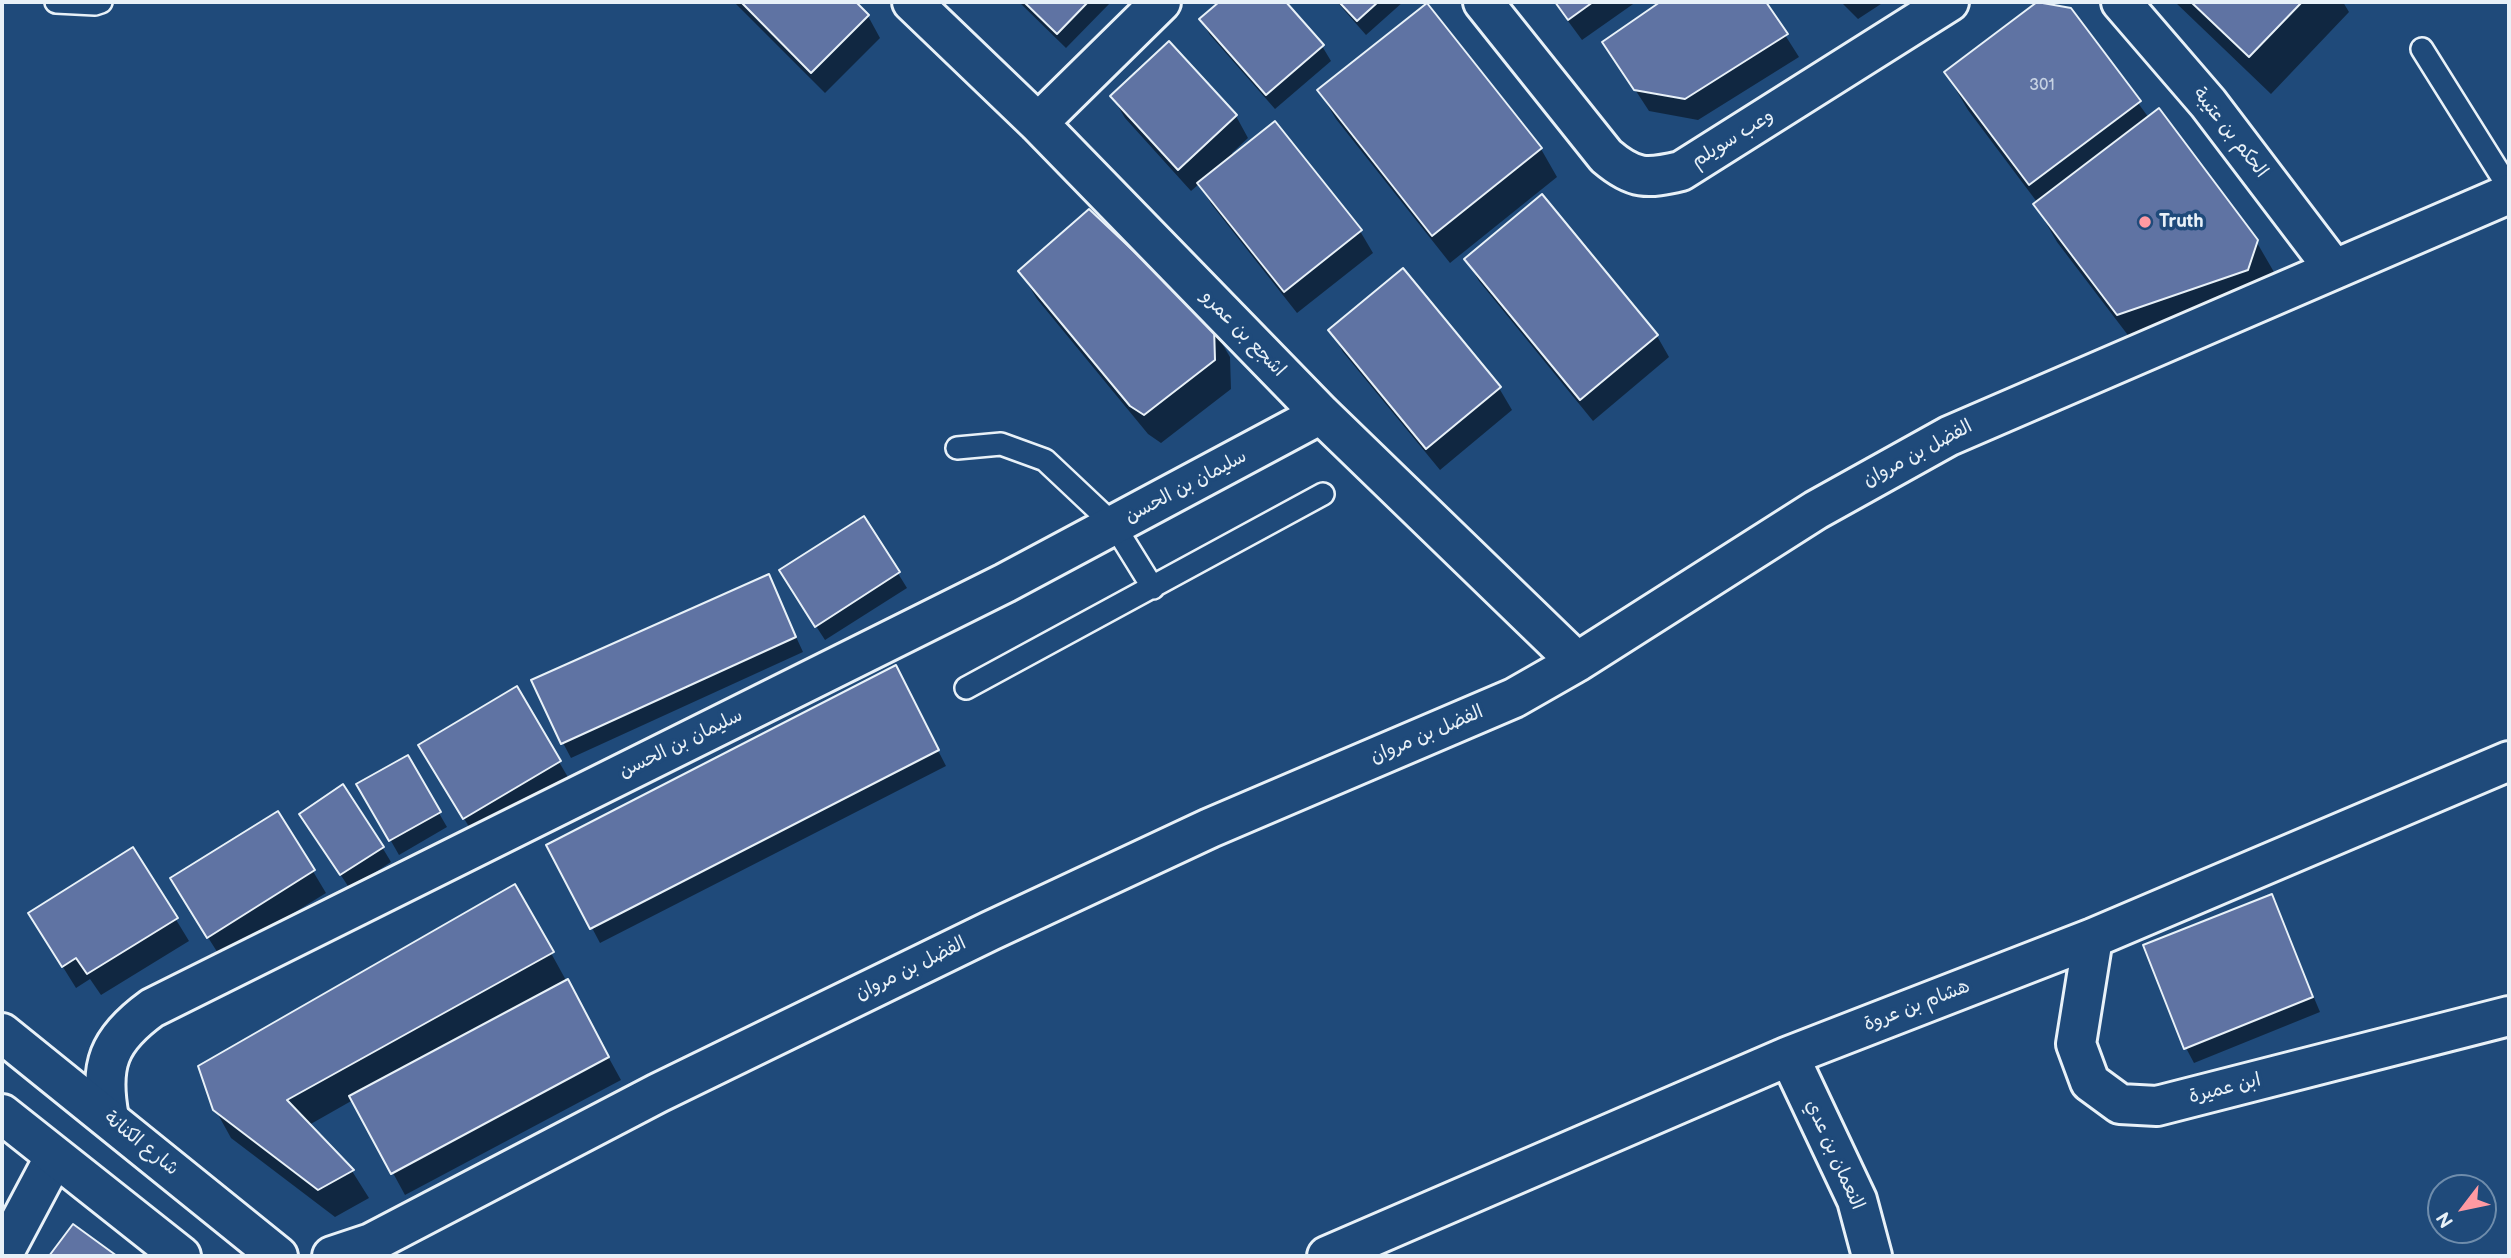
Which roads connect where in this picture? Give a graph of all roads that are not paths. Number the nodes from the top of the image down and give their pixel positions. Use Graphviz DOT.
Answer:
graph roads {
  1 [pos="56,2"];
  2 [pos="101,2"];
  3 [pos="912,2"];
  4 [pos="1161,2"];
  5 [pos="1483,2"];
  6 [pos="1949,2"];
  7 [pos="2121,2"];
  8 [pos="2422,49"];
  9 [pos="1038,123"];
  10 [pos="2509,188"];
  11 [pos="2509,194"];
  12 [pos="2334,269"];
  13 [pos="1321,414"];
  14 [pos="957,448"];
  15 [pos="1323,494"];
  16 [pos="1114,525"];
  17 [pos="1153,588"];
  18 [pos="1577,662"];
  19 [pos="966,688"];
  20 [pos="2509,761"];
  21 [pos="2093,938"];
  22 [pos="2509,1016"];
  23 [pos="2,1033"];
  24 [pos="1789,1056"];
  25 [pos="2,1114"];
  26 [pos="110,1118"];
  27 [pos="54,1158"];
  28 [pos="2,1256"];
  29 [pos="181,1256"];
  30 [pos="278,1256"];
  31 [pos="332,1256"];
  32 [pos="1327,1256"];
  33 [pos="1872,1256"];
  1 -- 2 [label="lane"];
  3 -- 9 [label="street, اشجع بن عمرو"];
  4 -- 9 [label="street"];
  5 -- 6 [label="street, وعب سويلم"];
  7 -- 12 [label="street, الحكم بن عتيبة"];
  8 -- 10 [label="lane"];
  9 -- 13 [label="street, اشجع بن عمرو"];
  11 -- 12 [label="street, الفضل بن مروان"];
  12 -- 18 [label="street, الفضل بن مروان"];
  13 -- 16 [label="street, سليمان بن الحسن"];
  13 -- 18 [label="street, اشجع بن عمرو"];
  14 -- 16 [label="lane"];
  15 -- 17 [label="lane"];
  16 -- 17 [label="lane"];
  16 -- 26 [label="street, سليمان بن الحسن"];
  17 -- 19 [label="lane"];
  18 -- 31 [label="street, الفضل بن مروان"];
  20 -- 21 [label="street, هشام بن عروة"];
  21 -- 22 [label="street, ابن عميرة"];
  21 -- 24 [label="street, هشام بن عروة"];
  23 -- 26 [label="street, شارع الكنانة"];
  24 -- 32 [label="street, هشام بن عروة"];
  24 -- 33 [label="street, النعمان بن عدي"];
  25 -- 27 [label="street"];
  26 -- 30 [label="street, شارع الكنانة"];
  27 -- 28 [label="street"];
  27 -- 29 [label="street"];
}
